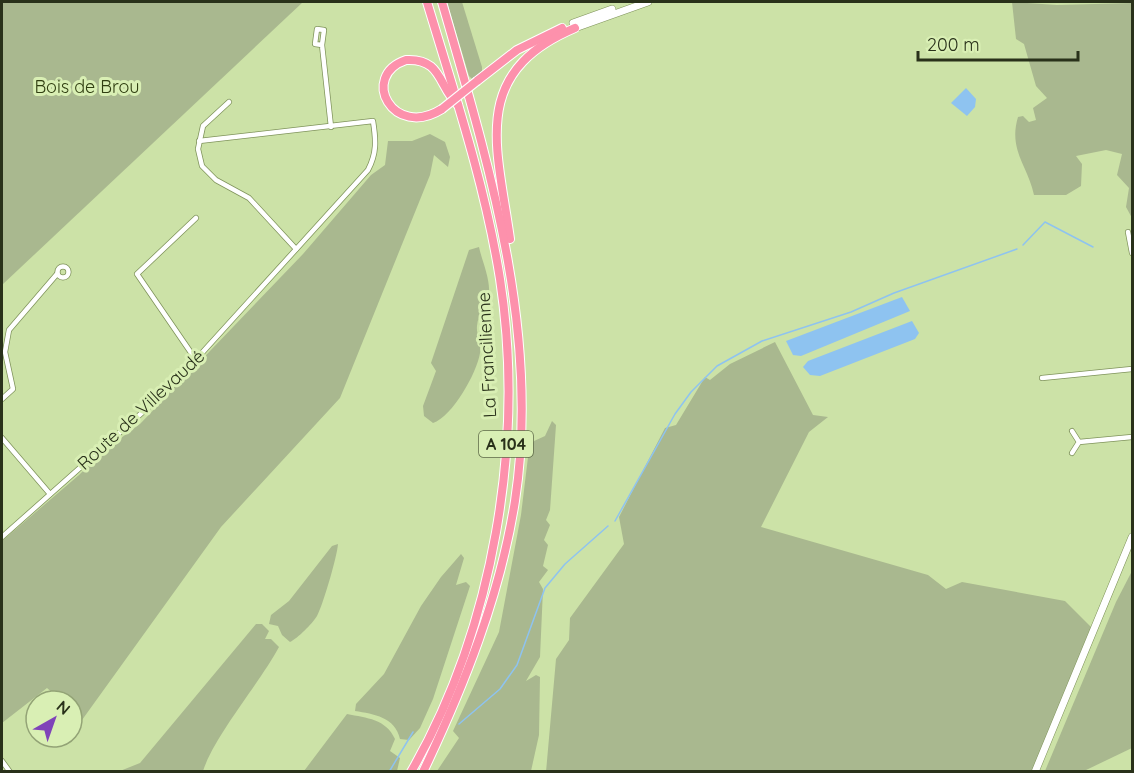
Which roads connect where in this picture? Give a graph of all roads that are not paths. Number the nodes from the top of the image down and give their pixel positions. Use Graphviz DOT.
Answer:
graph roads {
  1 [pos="427,2"];
  2 [pos="442,2"];
  3 [pos="634,2"];
  4 [pos="648,2"];
  5 [pos="574,26"];
  6 [pos="322,45"];
  7 [pos="229,102"];
  8 [pos="459,106"];
  9 [pos="331,127"];
  10 [pos="199,141"];
  11 [pos="196,218"];
  12 [pos="1128,232"];
  13 [pos="296,249"];
  14 [pos="1132,253"];
  15 [pos="508,259"];
  16 [pos="57,274"];
  17 [pos="9,330"];
  18 [pos="2,334"];
  19 [pos="3,350"];
  20 [pos="196,360"];
  21 [pos="1132,369"];
  22 [pos="1042,378"];
  23 [pos="2,399"];
  24 [pos="1071,431"];
  25 [pos="1132,437"];
  26 [pos="2,438"];
  27 [pos="1079,442"];
  28 [pos="1072,453"];
  29 [pos="50,494"];
  30 [pos="2,537"];
  31 [pos="1132,537"];
  32 [pos="2,760"];
  33 [pos="10,771"];
  34 [pos="411,771"];
  35 [pos="423,771"];
  36 [pos="1035,771"];
  1 -- 8 [label="highway, La Francilienne / A 104"];
  2 -- 15 [label="highway, La Francilienne / A 104"];
  3 -- 5 [label="main road"];
  4 -- 5 [label="main road"];
  5 -- 8 [label="highway, bridge"];
  5 -- 15 [label="highway"];
  6 -- 9 [label="street"];
  7 -- 10 [label="street"];
  8 -- 34 [label="highway, La Francilienne / A 104"];
  9 -- 10 [label="street"];
  9 -- 13 [label="street, Route de Villevaudé"];
  10 -- 13 [label="street"];
  11 -- 20 [label="street"];
  12 -- 14 [label="street"];
  13 -- 20 [label="street, Route de Villevaudé"];
  15 -- 35 [label="highway, La Francilienne / A 104"];
  16 -- 17 [label="street"];
  17 -- 18 [label="street"];
  17 -- 19 [label="street"];
  19 -- 23 [label="street"];
  20 -- 29 [label="street, Route de Villevaudé"];
  21 -- 22 [label="street"];
  24 -- 27 [label="street"];
  25 -- 27 [label="street"];
  26 -- 29 [label="street"];
  27 -- 28 [label="street"];
  29 -- 30 [label="street, Route de Villevaudé"];
  31 -- 36 [label="main road"];
  32 -- 33 [label="street"];
}
